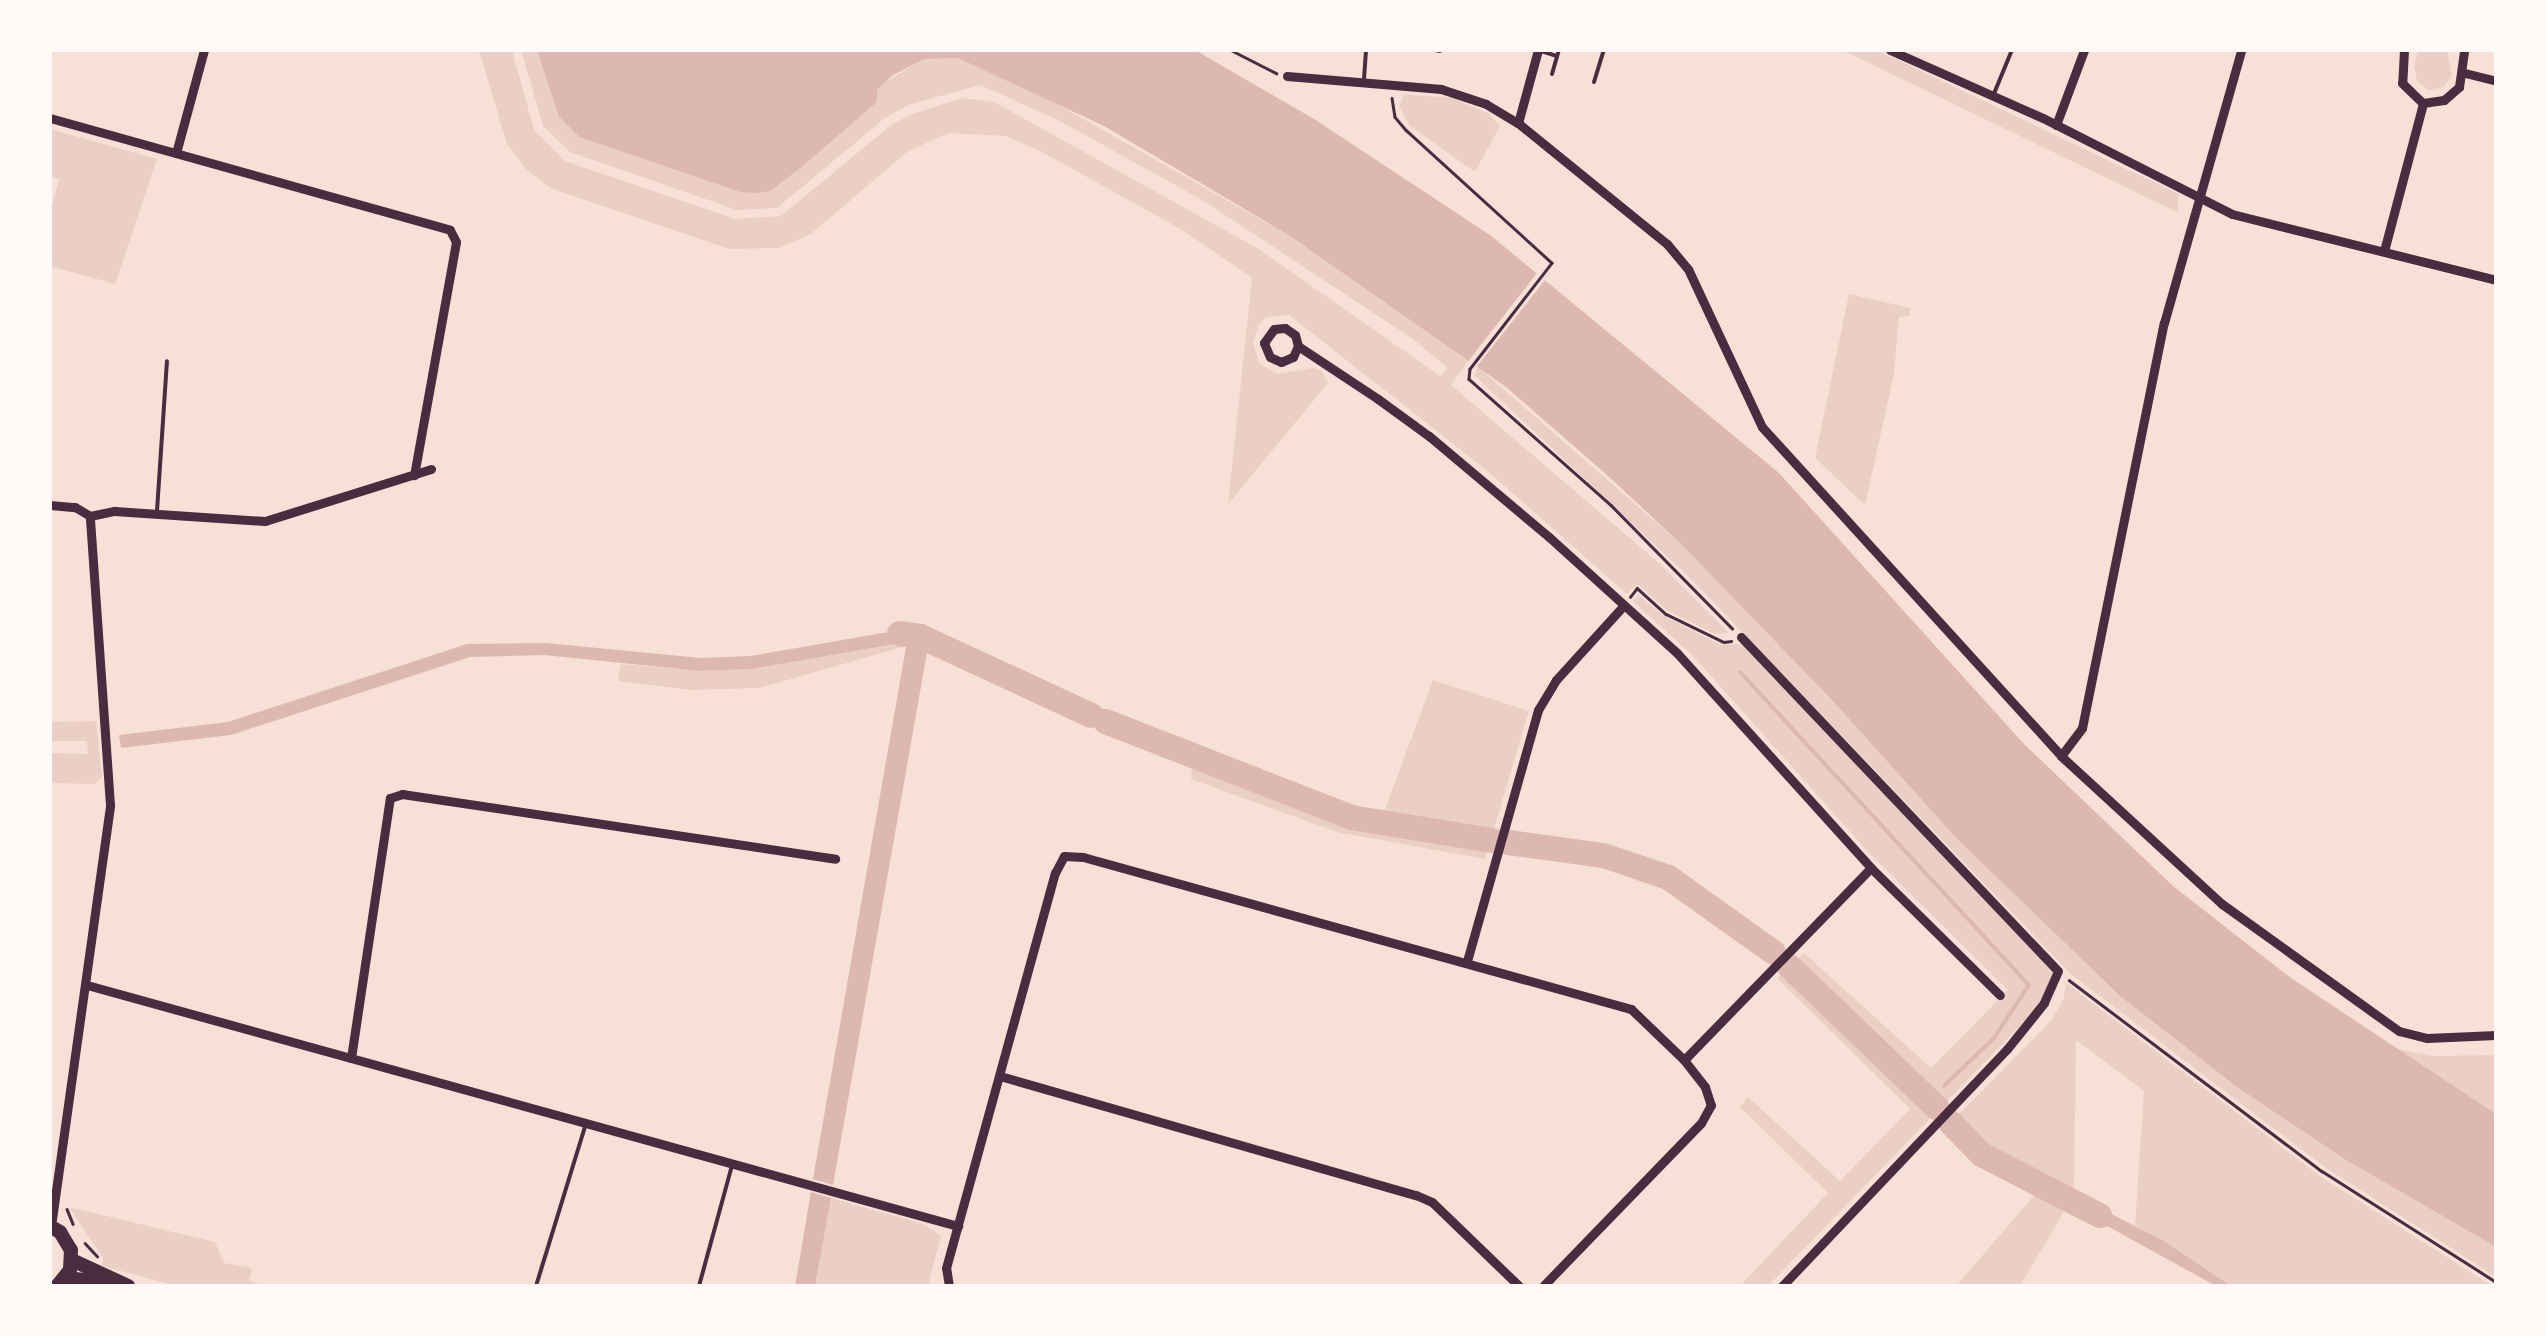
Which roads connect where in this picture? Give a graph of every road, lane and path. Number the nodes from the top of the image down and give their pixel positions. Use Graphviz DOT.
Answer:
graph roads {
  1 [pos="204,50"];
  2 [pos="1231,50"];
  3 [pos="1366,50"];
  4 [pos="1538,50"];
  5 [pos="1604,50"];
  6 [pos="1890,50"];
  7 [pos="2012,50"];
  8 [pos="2084,50"];
  9 [pos="2241,50"];
  10 [pos="2404,50"];
  11 [pos="2464,50"];
  12 [pos="1558,53"];
  13 [pos="2465,73"];
  14 [pos="1552,74"];
  15 [pos="1287,76"];
  16 [pos="1594,82"];
  17 [pos="2496,82"];
  18 [pos="1364,84"];
  19 [pos="1392,86"];
  20 [pos="1993,96"];
  21 [pos="2423,104"];
  22 [pos="50,118"];
  23 [pos="1518,122"];
  24 [pos="2056,125"];
  25 [pos="176,153"];
  26 [pos="2197,199"];
  27 [pos="2384,251"];
  28 [pos="2496,280"];
  29 [pos="1298,346"];
  30 [pos="167,361"];
  31 [pos="431,470"];
  32 [pos="414,474"];
  33 [pos="50,505"];
  34 [pos="157,514"];
  35 [pos="90,516"];
  36 [pos="1623,606"];
  37 [pos="1740,637"];
  38 [pos="2060,756"];
  39 [pos="835,859"];
  40 [pos="1871,868"];
  41 [pos="1467,961"];
  42 [pos="2058,971"];
  43 [pos="87,985"];
  44 [pos="2000,996"];
  45 [pos="2496,1035"];
  46 [pos="351,1058"];
  47 [pos="1684,1060"];
  48 [pos="1000,1076"];
  49 [pos="586,1123"];
  50 [pos="733,1164"];
  51 [pos="66,1204"];
  52 [pos="50,1226"];
  53 [pos="958,1226"];
  54 [pos="74,1227"];
  55 [pos="79,1237"];
  56 [pos="72,1260"];
  57 [pos="97,1270"];
  58 [pos="61,1282"];
  59 [pos="2496,1282"];
  60 [pos="124,1285"];
  61 [pos="536,1286"];
  62 [pos="698,1286"];
  63 [pos="949,1286"];
  64 [pos="1520,1286"];
  65 [pos="1543,1286"];
  66 [pos="1782,1286"];
  1 -- 25 [label="street"];
  2 -- 15 [label="path"];
  3 -- 18 [label="lane"];
  4 -- 12 [label="lane"];
  4 -- 23 [label="street"];
  5 -- 16 [label="lane"];
  6 -- 20 [label="street"];
  7 -- 20 [label="lane"];
  8 -- 24 [label="street"];
  9 -- 26 [label="street"];
  10 -- 21 [label="street"];
  11 -- 13 [label="street"];
  12 -- 14 [label="lane"];
  13 -- 17 [label="street"];
  13 -- 21 [label="street"];
  15 -- 18 [label="street"];
  18 -- 19 [label="street"];
  19 -- 23 [label="street"];
  19 -- 37 [label="path"];
  20 -- 24 [label="street"];
  21 -- 27 [label="street"];
  22 -- 25 [label="street"];
  23 -- 38 [label="street"];
  24 -- 26 [label="street"];
  25 -- 32 [label="street"];
  26 -- 27 [label="street"];
  26 -- 38 [label="street"];
  27 -- 28 [label="street"];
  29 -- 36 [label="street"];
  30 -- 34 [label="lane"];
  31 -- 32 [label="street"];
  32 -- 34 [label="street"];
  33 -- 35 [label="street"];
  34 -- 35 [label="street"];
  35 -- 43 [label="street"];
  36 -- 37 [label="path"];
  36 -- 40 [label="street"];
  36 -- 41 [label="street"];
  37 -- 42 [label="street"];
  38 -- 45 [label="street"];
  39 -- 46 [label="street"];
  40 -- 44 [label="street"];
  40 -- 47 [label="street"];
  41 -- 47 [label="street"];
  41 -- 48 [label="street"];
  42 -- 59 [label="path"];
  42 -- 66 [label="street"];
  43 -- 46 [label="street"];
  43 -- 52 [label="street"];
  46 -- 49 [label="street"];
  47 -- 65 [label="street"];
  48 -- 53 [label="street"];
  48 -- 64 [label="street"];
  49 -- 50 [label="street"];
  49 -- 61 [label="lane"];
  50 -- 53 [label="street"];
  50 -- 62 [label="lane"];
  51 -- 54 [label="path"];
  52 -- 56 [label="main road"];
  53 -- 63 [label="street"];
  55 -- 57 [label="path"];
  56 -- 57 [label="main road"];
  56 -- 58 [label="main road"];
  57 -- 60 [label="main road"];
  58 -- 60 [label="main road"];
}
